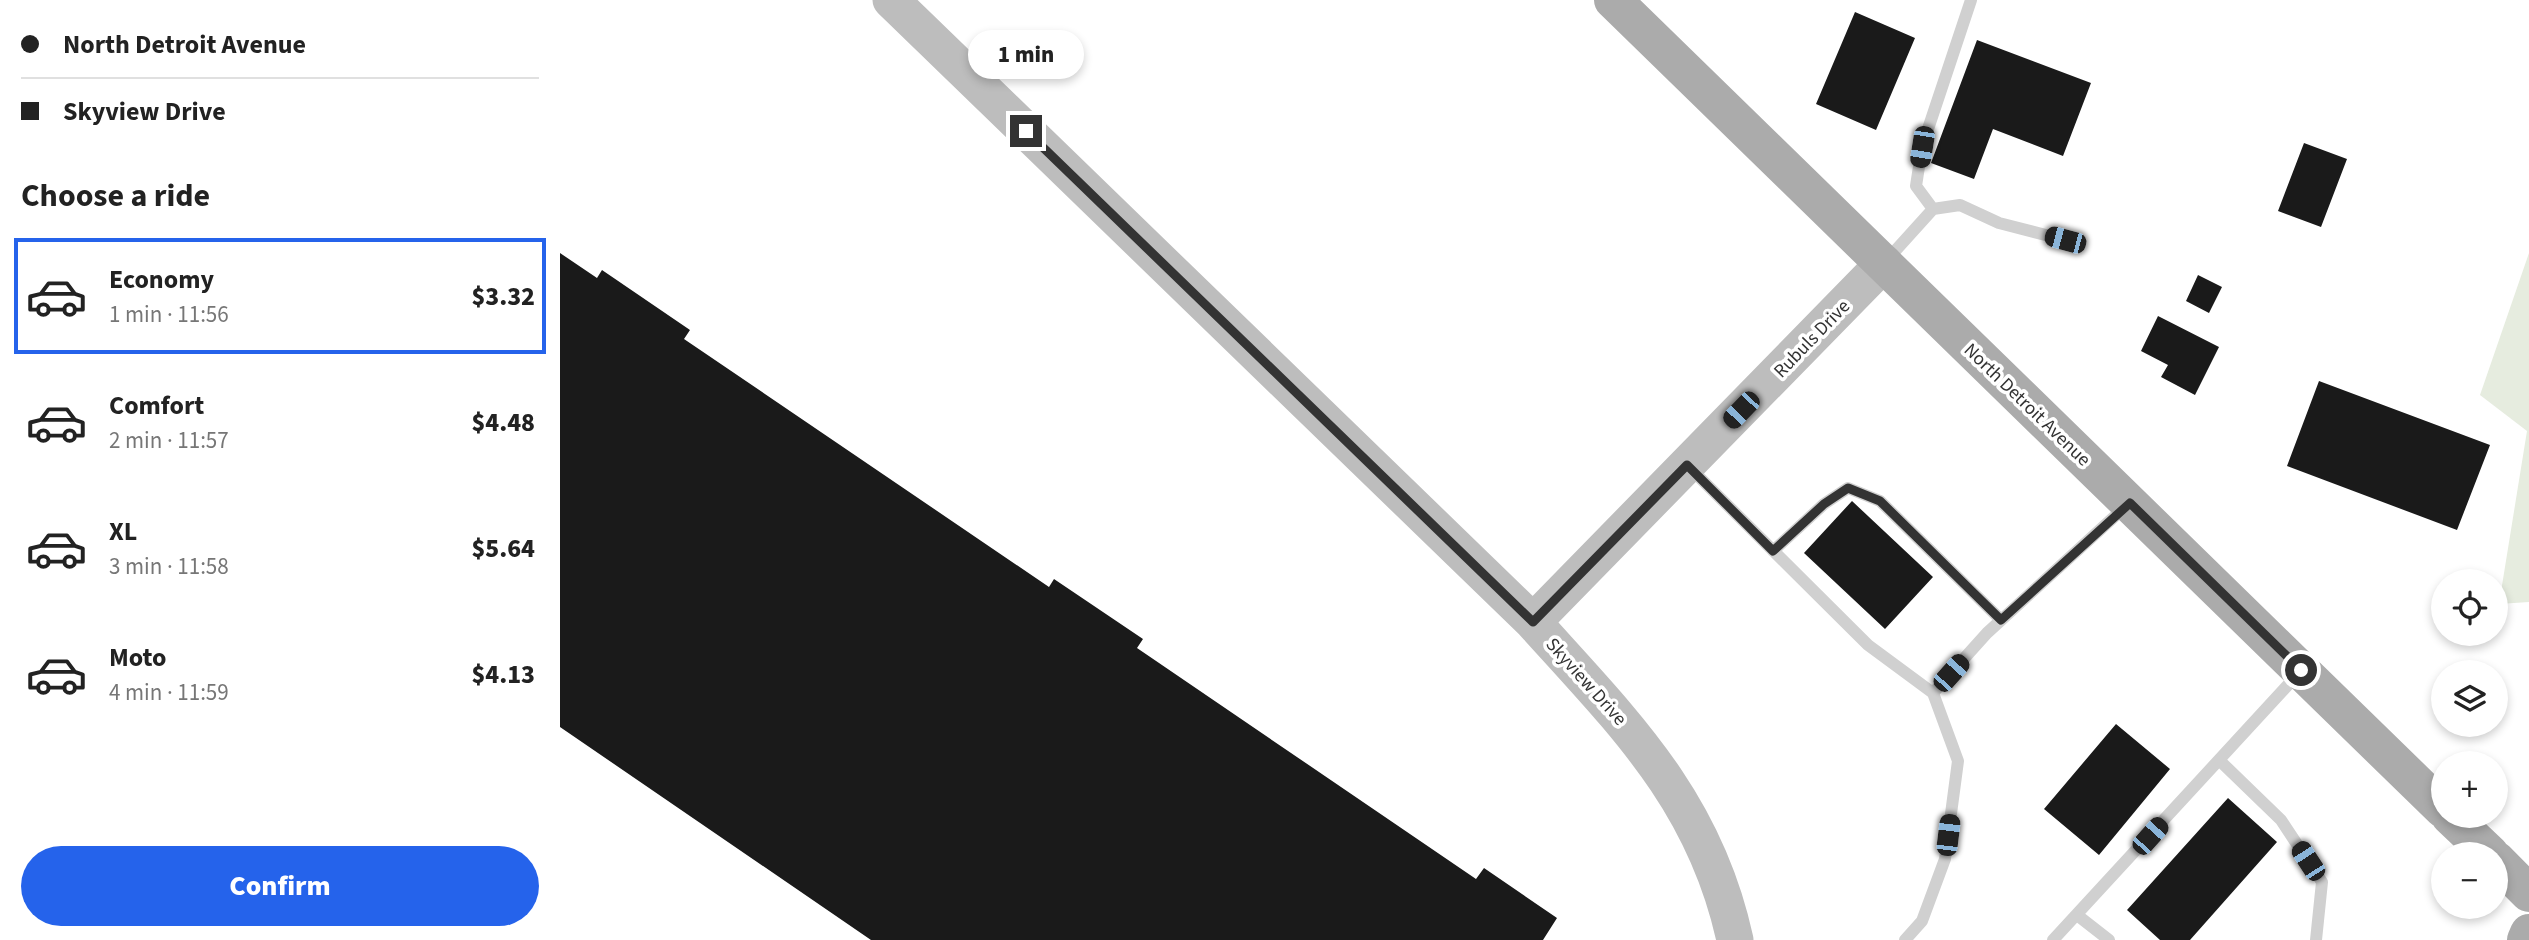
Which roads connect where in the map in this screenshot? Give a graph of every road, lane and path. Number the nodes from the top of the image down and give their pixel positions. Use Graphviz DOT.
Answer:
graph roads {
  1 [pos="891,0"];
  2 [pos="1613,0"];
  3 [pos="1971,0"];
  4 [pos="1933,209"];
  5 [pos="2065,240"];
  6 [pos="1884,263"];
  7 [pos="1687,465"];
  8 [pos="2130,503"];
  9 [pos="1773,551"];
  10 [pos="2001,620"];
  11 [pos="1533,622"];
  12 [pos="2301,670"];
  13 [pos="1933,694"];
  14 [pos="2219,760"];
  15 [pos="2431,796"];
  16 [pos="2463,828"];
  17 [pos="2477,842"];
  18 [pos="2508,872"];
  19 [pos="2529,892"];
  20 [pos="2077,915"];
  21 [pos="2529,933"];
  22 [pos="1735,940"];
  23 [pos="1905,940"];
  24 [pos="2053,940"];
  25 [pos="2109,940"];
  26 [pos="2316,940"];
  27 [pos="2526,940"];
  1 -- 11 [label="street, Skyview Drive"];
  2 -- 6 [label="main road, North Detroit Avenue"];
  3 -- 4 [label="lane"];
  4 -- 5 [label="lane"];
  4 -- 6 [label="lane"];
  6 -- 7 [label="street, Rubuls Drive"];
  6 -- 8 [label="main road, North Detroit Avenue"];
  7 -- 9 [label="lane"];
  7 -- 11 [label="street, Rubuls Drive"];
  8 -- 10 [label="lane"];
  8 -- 12 [label="main road, North Detroit Avenue"];
  9 -- 10 [label="lane"];
  9 -- 13 [label="lane"];
  10 -- 13 [label="lane"];
  11 -- 22 [label="street, Skyview Drive"];
  12 -- 14 [label="lane"];
  12 -- 15 [label="main road, North Detroit Avenue"];
  13 -- 23 [label="lane"];
  14 -- 20 [label="lane"];
  14 -- 26 [label="lane"];
  16 -- 17 [label="main road"];
  18 -- 19 [label="main road"];
  20 -- 24 [label="lane"];
  20 -- 25 [label="lane"];
  21 -- 27 [label="main road"];
}
